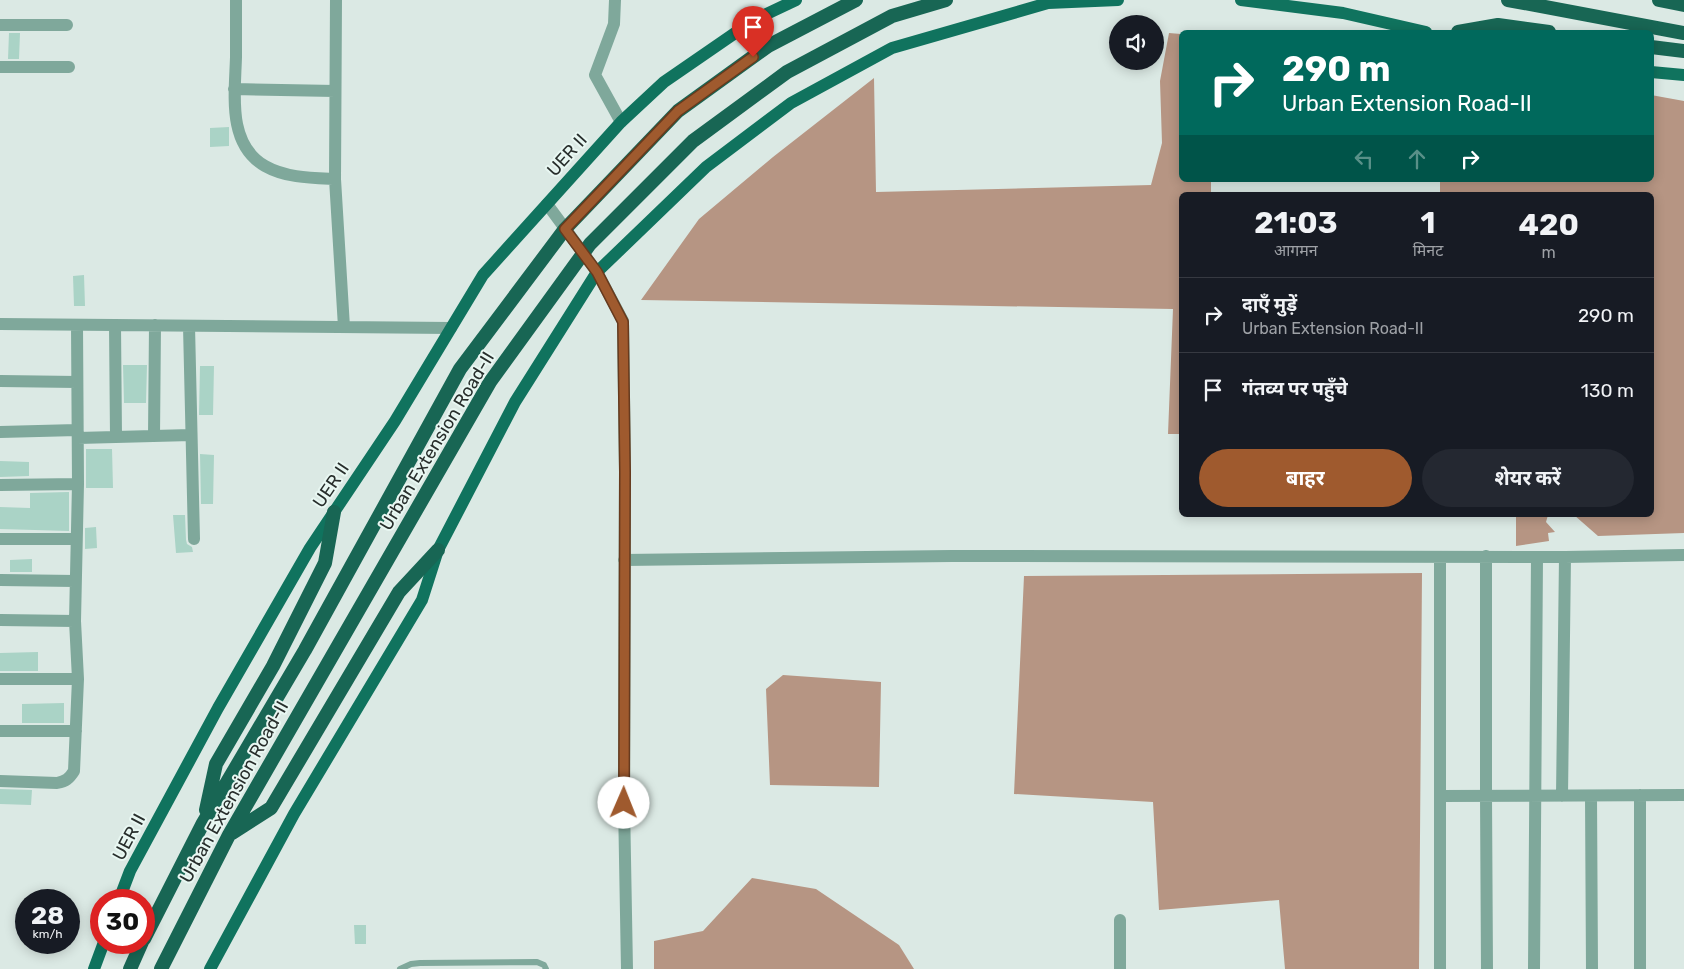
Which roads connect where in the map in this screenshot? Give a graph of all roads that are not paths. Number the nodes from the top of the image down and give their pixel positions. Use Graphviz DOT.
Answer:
graph roads {
  1 [pos="236,0"];
  2 [pos="336,0"];
  3 [pos="615,0"];
  4 [pos="796,0"];
  5 [pos="856,0"];
  6 [pos="946,0"];
  7 [pos="1118,0"];
  8 [pos="1242,0"];
  9 [pos="1508,0"];
  10 [pos="1659,0"];
  11 [pos="1684,5"];
  12 [pos="67,25"];
  13 [pos="0,26"];
  14 [pos="1417,30"];
  15 [pos="1469,30"];
  16 [pos="1534,30"];
  17 [pos="1684,33"];
  18 [pos="1654,47"];
  19 [pos="1684,51"];
  20 [pos="0,67"];
  21 [pos="69,67"];
  22 [pos="1654,72"];
  23 [pos="1684,74"];
  24 [pos="234,89"];
  25 [pos="335,91"];
  26 [pos="621,122"];
  27 [pos="335,179"];
  28 [pos="547,204"];
  29 [pos="568,226"];
  30 [pos="587,249"];
  31 [pos="597,272"];
  32 [pos="0,324"];
  33 [pos="77,325"];
  34 [pos="115,325"];
  35 [pos="155,325"];
  36 [pos="189,326"];
  37 [pos="344,327"];
  38 [pos="451,328"];
  39 [pos="0,381"];
  40 [pos="77,382"];
  41 [pos="0,432"];
  42 [pos="77,434"];
  43 [pos="192,435"];
  44 [pos="154,436"];
  45 [pos="116,437"];
  46 [pos="78,484"];
  47 [pos="0,485"];
  48 [pos="334,512"];
  49 [pos="76,538"];
  50 [pos="0,539"];
  51 [pos="194,539"];
  52 [pos="438,550"];
  53 [pos="1684,555"];
  54 [pos="1486,556"];
  55 [pos="1537,556"];
  56 [pos="1440,557"];
  57 [pos="1565,557"];
  58 [pos="624,560"];
  59 [pos="0,580"];
  60 [pos="75,581"];
  61 [pos="0,620"];
  62 [pos="75,621"];
  63 [pos="0,679"];
  64 [pos="78,679"];
  65 [pos="76,731"];
  66 [pos="0,732"];
  67 [pos="0,781"];
  68 [pos="1684,794"];
  69 [pos="1640,795"];
  70 [pos="1440,796"];
  71 [pos="1486,796"];
  72 [pos="1535,796"];
  73 [pos="1562,796"];
  74 [pos="1592,796"];
  75 [pos="203,823"];
  76 [pos="229,835"];
  77 [pos="123,889"];
  78 [pos="155,917"];
  79 [pos="1120,920"];
  80 [pos="100,954"];
  81 [pos="137,954"];
  82 [pos="94,969"];
  83 [pos="130,969"];
  84 [pos="161,969"];
  85 [pos="210,969"];
  86 [pos="400,969"];
  87 [pos="546,969"];
  88 [pos="627,969"];
  89 [pos="1120,969"];
  90 [pos="1440,969"];
  91 [pos="1487,969"];
  92 [pos="1534,969"];
  93 [pos="1592,969"];
  94 [pos="1640,969"];
  1 -- 24 [label="street"];
  2 -- 25 [label="street"];
  3 -- 26 [label="street"];
  4 -- 26 [label="main road, UER II"];
  5 -- 29 [label="highway, Urban Extension Road-II"];
  6 -- 30 [label="highway, Urban Extension Road-II"];
  7 -- 31 [label="main road"];
  8 -- 14 [label="main road"];
  9 -- 17 [label="highway"];
  10 -- 11 [label="highway"];
  12 -- 13 [label="street"];
  15 -- 16 [label="highway"];
  18 -- 19 [label="highway"];
  20 -- 21 [label="street"];
  22 -- 23 [label="main road"];
  24 -- 25 [label="street"];
  24 -- 27 [label="street"];
  25 -- 27 [label="street"];
  26 -- 28 [label="main road, UER II"];
  27 -- 37 [label="street"];
  28 -- 29 [label="street"];
  28 -- 38 [label="main road, UER II"];
  29 -- 30 [label="street"];
  29 -- 75 [label="highway, Urban Extension Road-II"];
  30 -- 31 [label="street"];
  30 -- 76 [label="highway, Urban Extension Road-II"];
  31 -- 52 [label="main road"];
  31 -- 58 [label="street"];
  32 -- 33 [label="street"];
  33 -- 34 [label="street"];
  33 -- 40 [label="street"];
  34 -- 35 [label="street"];
  34 -- 45 [label="street"];
  35 -- 36 [label="street"];
  35 -- 44 [label="street"];
  36 -- 37 [label="street"];
  36 -- 43 [label="street"];
  37 -- 38 [label="street"];
  38 -- 48 [label="main road, UER II"];
  39 -- 40 [label="street"];
  40 -- 42 [label="street"];
  41 -- 42 [label="street"];
  42 -- 45 [label="street"];
  42 -- 46 [label="street"];
  43 -- 44 [label="street"];
  43 -- 51 [label="street"];
  44 -- 45 [label="street"];
  46 -- 47 [label="street"];
  46 -- 49 [label="street"];
  48 -- 75 [label="highway"];
  48 -- 77 [label="main road, UER II"];
  49 -- 50 [label="street"];
  49 -- 60 [label="street"];
  52 -- 76 [label="highway"];
  52 -- 85 [label="main road"];
  53 -- 57 [label="street"];
  54 -- 55 [label="street"];
  54 -- 56 [label="street"];
  54 -- 71 [label="street"];
  55 -- 57 [label="street"];
  55 -- 72 [label="street"];
  56 -- 58 [label="street"];
  56 -- 70 [label="street"];
  57 -- 73 [label="street"];
  58 -- 88 [label="street"];
  59 -- 60 [label="street"];
  60 -- 62 [label="street"];
  61 -- 62 [label="street"];
  62 -- 64 [label="street"];
  63 -- 64 [label="street"];
  64 -- 65 [label="street"];
  65 -- 66 [label="street"];
  65 -- 67 [label="street"];
  68 -- 69 [label="street"];
  69 -- 74 [label="street"];
  69 -- 94 [label="street"];
  70 -- 71 [label="street"];
  70 -- 90 [label="street"];
  71 -- 72 [label="street"];
  71 -- 91 [label="street"];
  72 -- 73 [label="street"];
  72 -- 92 [label="street"];
  73 -- 74 [label="street"];
  74 -- 93 [label="street"];
  75 -- 78 [label="highway, Urban Extension Road-II"];
  76 -- 84 [label="highway, Urban Extension Road-II"];
  79 -- 89 [label="street"];
  80 -- 82 [label="main road"];
  81 -- 83 [label="highway, Urban Extension Road-II"];
  86 -- 87 [label="lane"];
}
